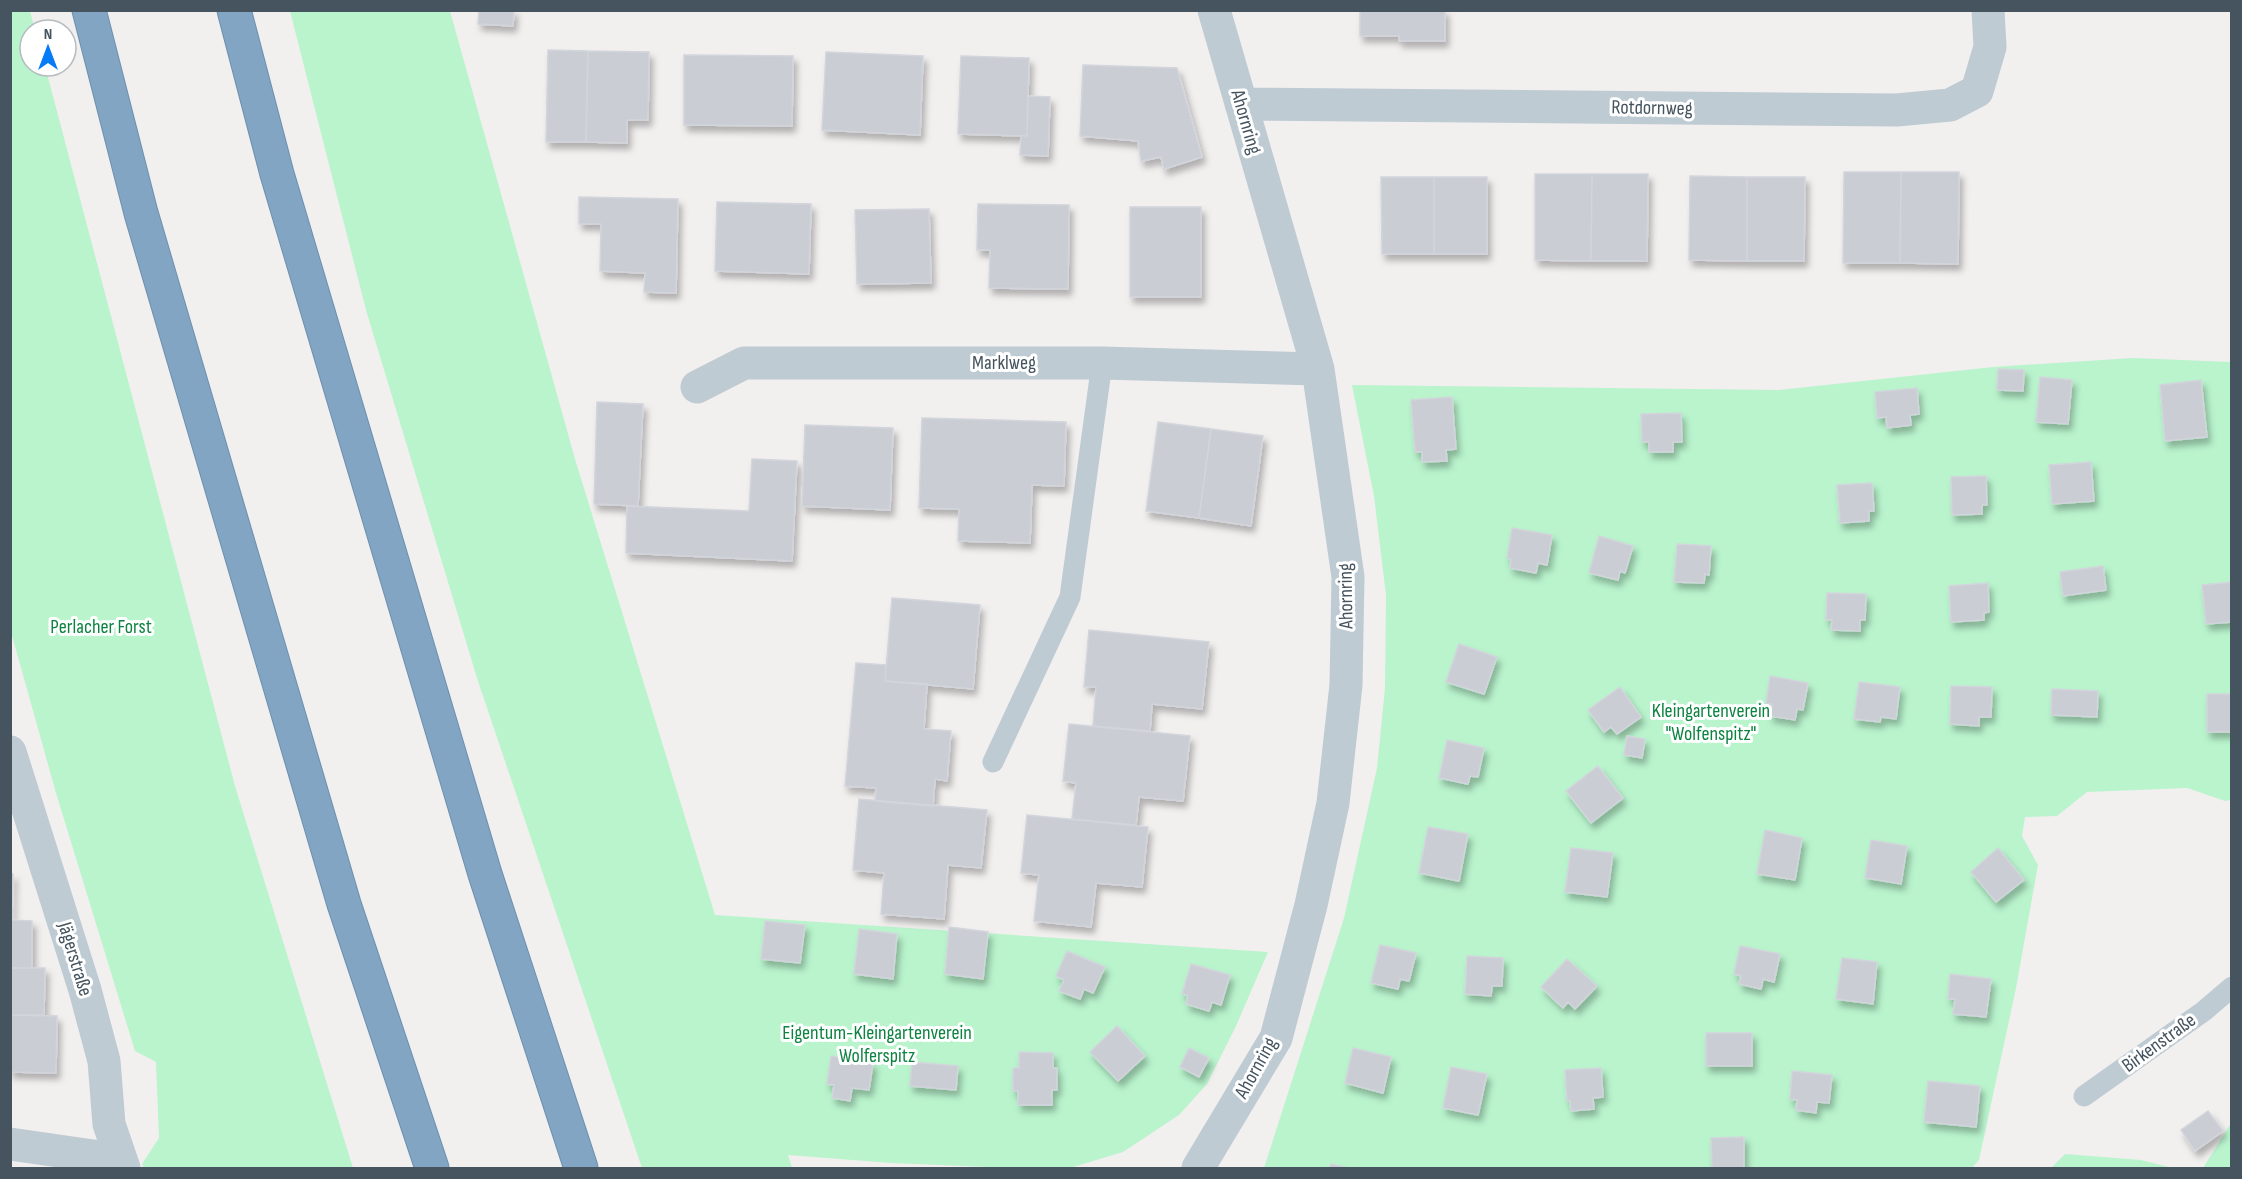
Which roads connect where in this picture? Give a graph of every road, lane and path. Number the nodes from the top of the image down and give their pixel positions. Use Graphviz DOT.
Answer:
graph roads {
  1 [pos="89,10"];
  2 [pos="234,10"];
  3 [pos="1214,10"];
  4 [pos="1988,10"];
  5 [pos="1241,104"];
  6 [pos="1102,363"];
  7 [pos="1318,369"];
  8 [pos="697,387"];
  9 [pos="10,752"];
  10 [pos="993,762"];
  11 [pos="20,817"];
  12 [pos="2232,987"];
  13 [pos="2084,1096"];
  14 [pos="10,1144"];
  15 [pos="123,1164"];
  16 [pos="432,1168"];
  17 [pos="581,1168"];
  18 [pos="1198,1168"];
  1 -- 16 [label="highway"];
  2 -- 17 [label="highway"];
  3 -- 5 [label="street, Ahornring"];
  4 -- 5 [label="street, Rotdornweg"];
  5 -- 7 [label="street, Ahornring"];
  6 -- 7 [label="street, Marklweg"];
  6 -- 8 [label="street, Marklweg"];
  6 -- 10 [label="lane"];
  7 -- 18 [label="street, Ahornring"];
  9 -- 11 [label="street, Jägerstraße"];
  11 -- 15 [label="street, Jägerstraße"];
  12 -- 13 [label="lane, Birkenstraße"];
  14 -- 15 [label="street"];
}
